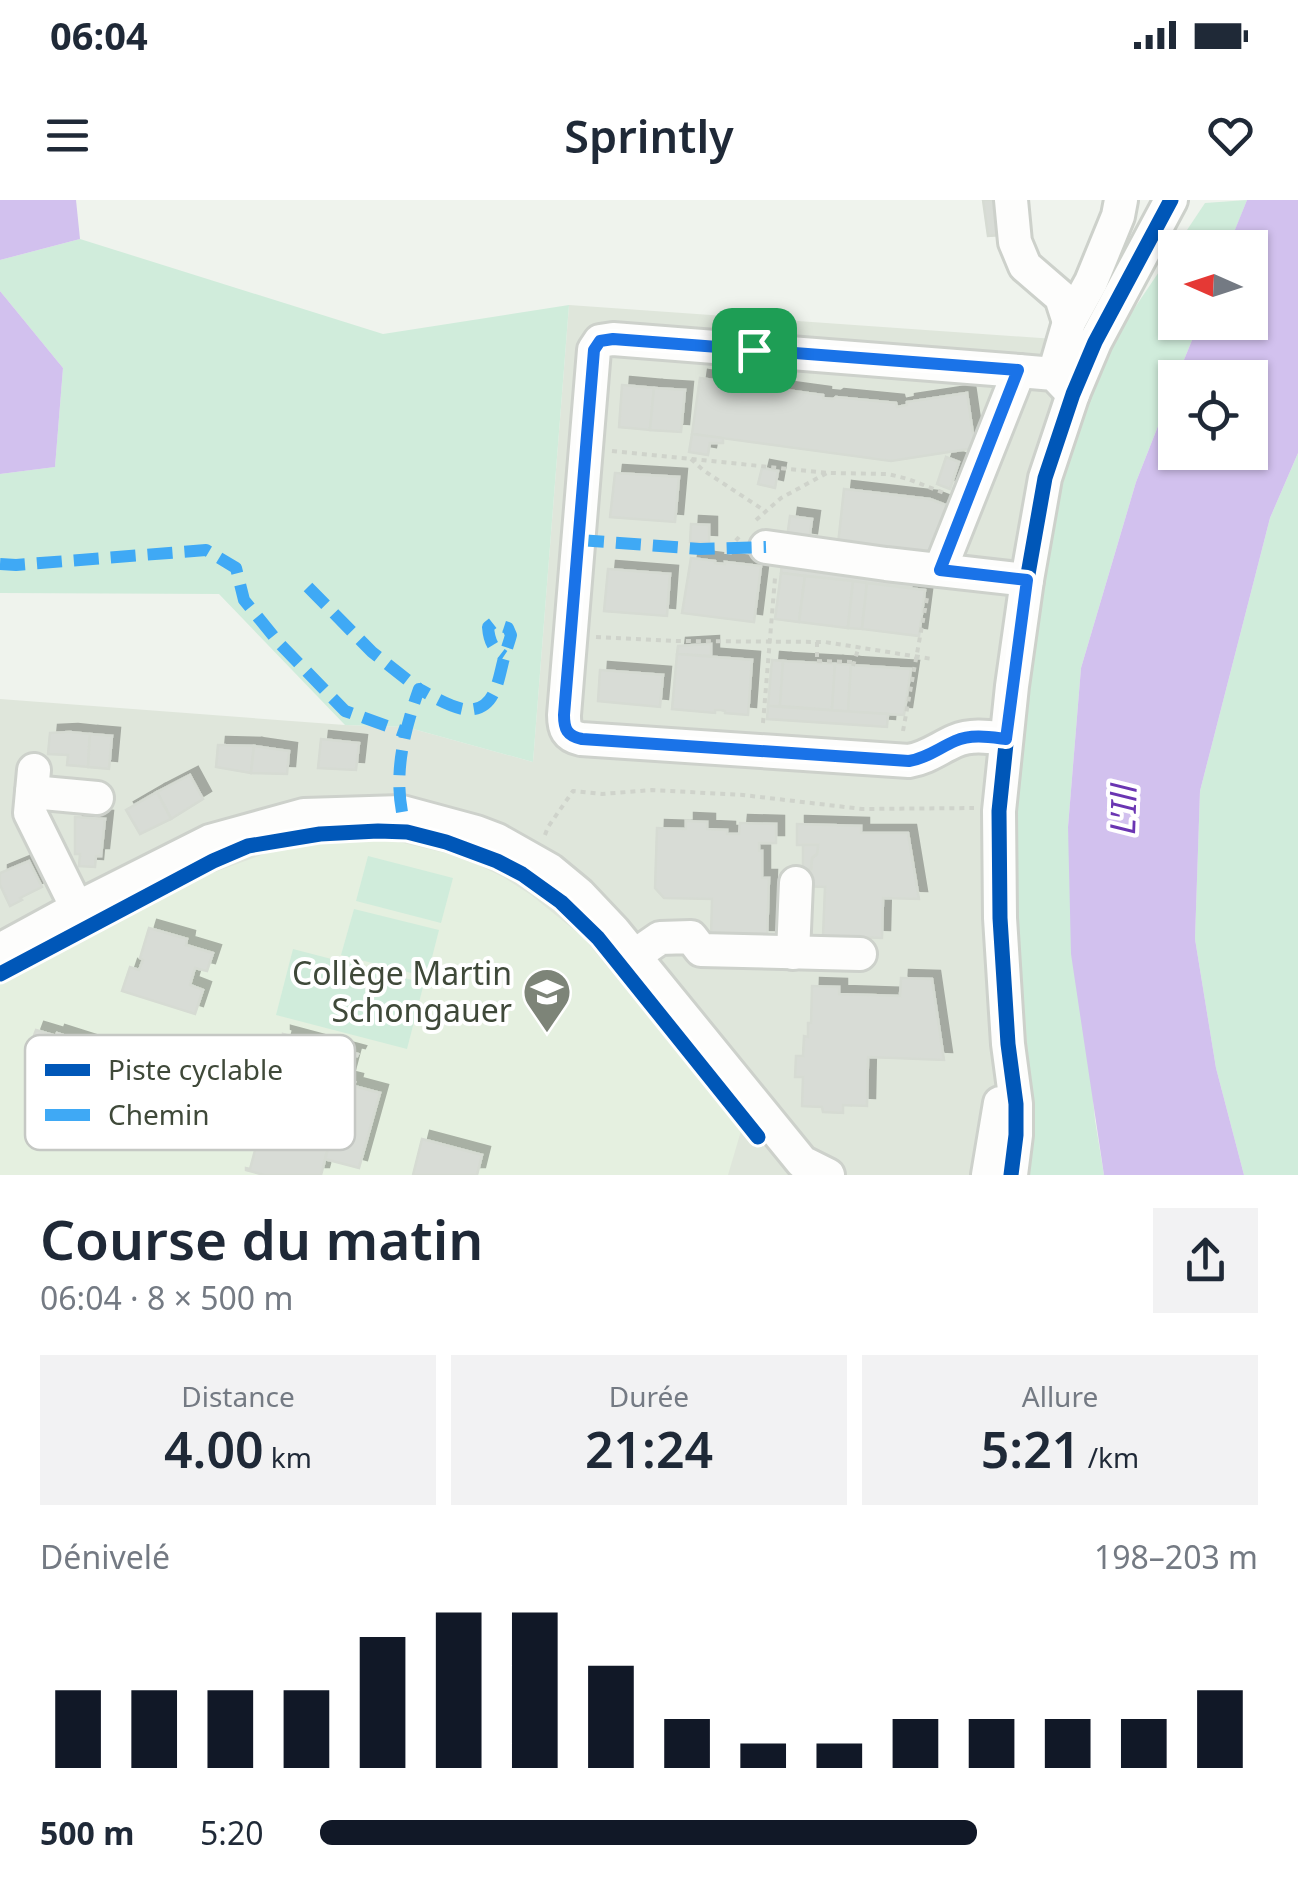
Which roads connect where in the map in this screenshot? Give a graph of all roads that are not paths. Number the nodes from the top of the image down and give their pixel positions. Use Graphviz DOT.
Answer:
graph roads {
  1 [pos="1011,200"];
  2 [pos="1122,200"];
  3 [pos="1171,200"];
  4 [pos="1069,322"];
  5 [pos="1018,370"];
  6 [pos="1063,384"];
  7 [pos="759,538"];
  8 [pos="936,570"];
  9 [pos="1027,580"];
  10 [pos="1006,739"];
  11 [pos="97,798"];
  12 [pos="796,883"];
  13 [pos="77,908"];
  14 [pos="0,950"];
  15 [pos="793,953"];
  16 [pos="860,954"];
  17 [pos="634,956"];
  18 [pos="1008,1044"];
  19 [pos="828,1175"];
  20 [pos="988,1175"];
  21 [pos="1011,1175"];
  1 -- 4 [label="street"];
  2 -- 4 [label="street"];
  3 -- 6 [label="street"];
  4 -- 6 [label="street"];
  5 -- 6 [label="street"];
  5 -- 8 [label="street"];
  5 -- 10 [label="street"];
  6 -- 9 [label="street"];
  7 -- 8 [label="street"];
  8 -- 9 [label="street"];
  9 -- 10 [label="street"];
  10 -- 18 [label="street"];
  11 -- 13 [label="street"];
  12 -- 15 [label="street"];
  13 -- 14 [label="street"];
  13 -- 17 [label="street"];
  15 -- 16 [label="street"];
  15 -- 17 [label="street"];
  17 -- 19 [label="street"];
  18 -- 20 [label="street"];
  18 -- 21 [label="street"];
}
